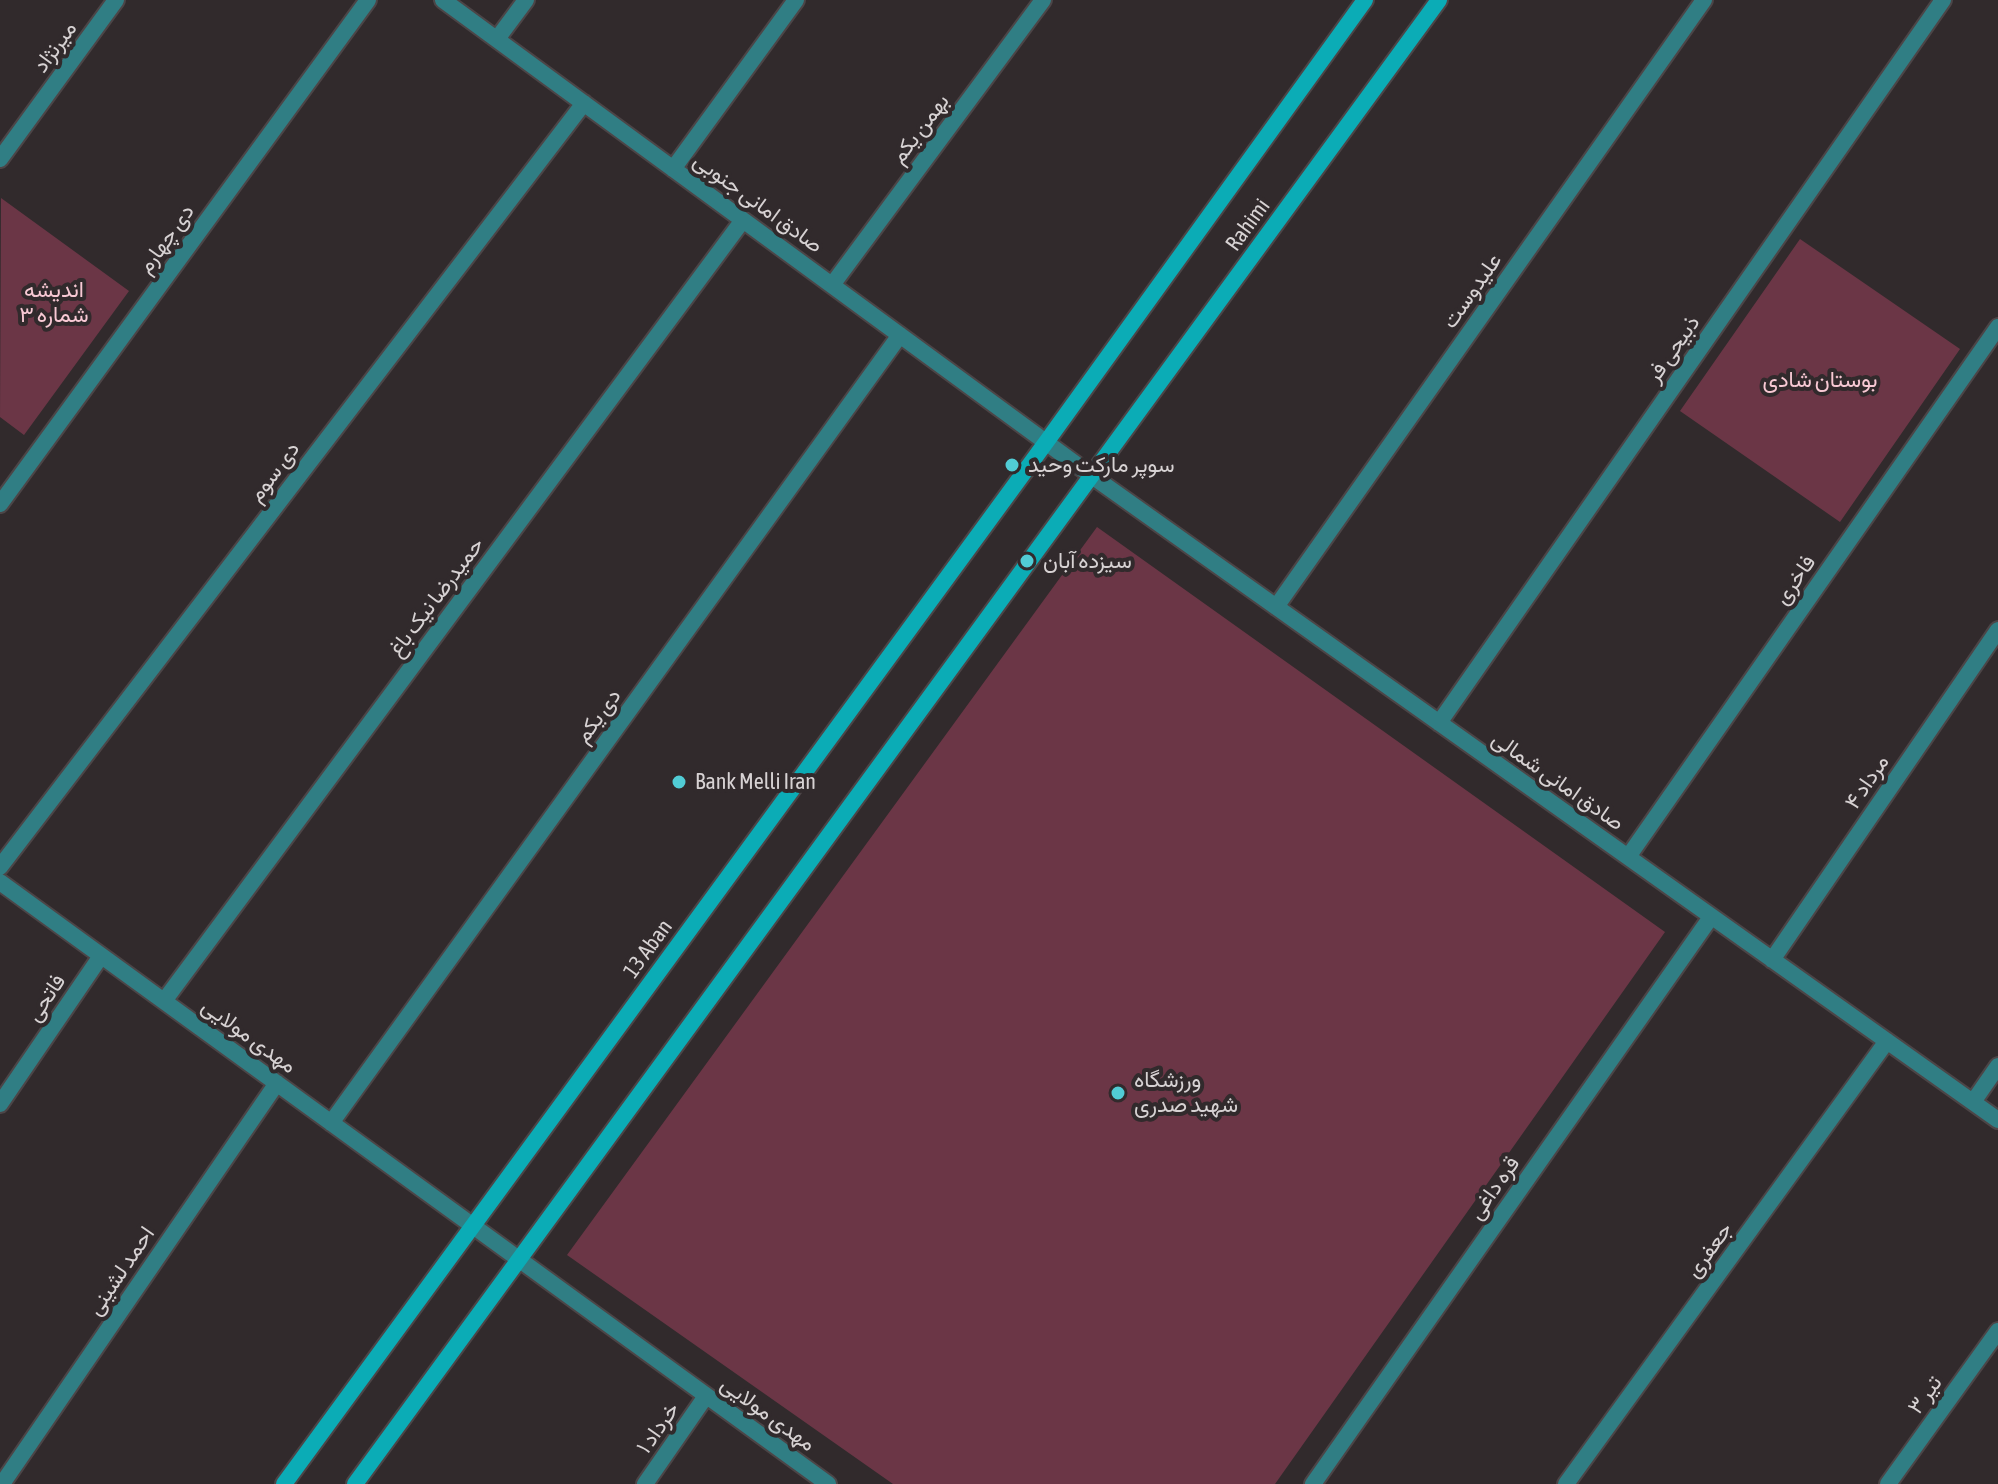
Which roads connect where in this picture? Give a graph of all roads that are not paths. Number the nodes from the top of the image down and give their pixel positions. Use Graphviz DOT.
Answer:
graph roads {
  1 [pos="116,0"];
  2 [pos="368,0"];
  3 [pos="443,0"];
  4 [pos="526,0"];
  5 [pos="796,0"];
  6 [pos="1043,0"];
  7 [pos="1365,0"];
  8 [pos="1439,0"];
  9 [pos="1704,0"];
  10 [pos="1943,0"];
  11 [pos="497,39"];
  12 [pos="584,103"];
  13 [pos="0,159"];
  14 [pos="673,169"];
  15 [pos="743,220"];
  16 [pos="832,285"];
  17 [pos="1998,327"];
  18 [pos="900,335"];
  19 [pos="1047,441"];
  20 [pos="1092,476"];
  21 [pos="0,504"];
  22 [pos="1276,607"];
  23 [pos="1998,630"];
  24 [pos="1439,723"];
  25 [pos="1628,857"];
  26 [pos="0,867"];
  27 [pos="0,882"];
  28 [pos="1711,917"];
  29 [pos="101,956"];
  30 [pos="1772,960"];
  31 [pos="164,1001"];
  32 [pos="1887,1041"];
  33 [pos="1998,1066"];
  34 [pos="277,1083"];
  35 [pos="1973,1102"];
  36 [pos="0,1104"];
  37 [pos="1998,1120"];
  38 [pos="331,1123"];
  39 [pos="472,1226"];
  40 [pos="522,1264"];
  41 [pos="1998,1331"];
  42 [pos="706,1396"];
  43 [pos="2,1484"];
  44 [pos="284,1484"];
  45 [pos="355,1484"];
  46 [pos="645,1484"];
  47 [pos="828,1484"];
  48 [pos="1313,1484"];
  49 [pos="1566,1484"];
  50 [pos="1888,1484"];
  1 -- 13 [label="street, میرنژاد"];
  2 -- 21 [label="street, دی چهارم"];
  3 -- 11 [label="street, صادق امانی جنوبی"];
  4 -- 11 [label="street"];
  5 -- 14 [label="street"];
  6 -- 16 [label="street, بهمن یکم"];
  7 -- 19 [label="main road, Rahimi"];
  8 -- 20 [label="main road, Rahimi"];
  9 -- 22 [label="street, علیدوست"];
  10 -- 24 [label="street, ذبیحی فر"];
  11 -- 12 [label="street, صادق امانی جنوبی"];
  12 -- 14 [label="street, صادق امانی جنوبی"];
  12 -- 26 [label="street, دی سوم"];
  14 -- 15 [label="street, صادق امانی جنوبی"];
  15 -- 16 [label="street, صادق امانی جنوبی"];
  15 -- 31 [label="street, حمیدرضا نیک باغ"];
  16 -- 18 [label="street, صادق امانی جنوبی"];
  17 -- 25 [label="street, فاخری"];
  18 -- 19 [label="street, صادق امانی جنوبی"];
  18 -- 38 [label="street, دی یکم"];
  19 -- 20 [label="street, صادق امانی جنوبی"];
  19 -- 39 [label="main road, 13 Aban"];
  20 -- 22 [label="street, صادق امانی شمالی"];
  20 -- 40 [label="main road"];
  22 -- 24 [label="street, صادق امانی شمالی"];
  23 -- 30 [label="street, مرداد ۴"];
  24 -- 25 [label="street, صادق امانی شمالی"];
  25 -- 28 [label="street, صادق امانی شمالی"];
  27 -- 29 [label="street, مهدی مولایی"];
  28 -- 30 [label="street, صادق امانی شمالی"];
  28 -- 48 [label="street, قره داغی"];
  29 -- 31 [label="street, مهدی مولایی"];
  29 -- 36 [label="street, فاتحی"];
  30 -- 32 [label="street, صادق امانی شمالی"];
  31 -- 34 [label="street, مهدی مولایی"];
  32 -- 35 [label="street, صادق امانی شمالی"];
  32 -- 49 [label="street, جعفری"];
  33 -- 35 [label="street"];
  34 -- 38 [label="street, مهدی مولایی"];
  34 -- 43 [label="street, احمد لشینی"];
  35 -- 37 [label="street, صادق امانی شمالی"];
  38 -- 39 [label="street, مهدی مولایی"];
  39 -- 40 [label="street, مهدی مولایی"];
  39 -- 44 [label="main road, 13 Aban"];
  40 -- 42 [label="street, مهدی مولایی"];
  40 -- 45 [label="main road"];
  41 -- 50 [label="street, تیر ۳"];
  42 -- 46 [label="street, خرداد ۱"];
  42 -- 47 [label="street, مهدی مولایی"];
}
